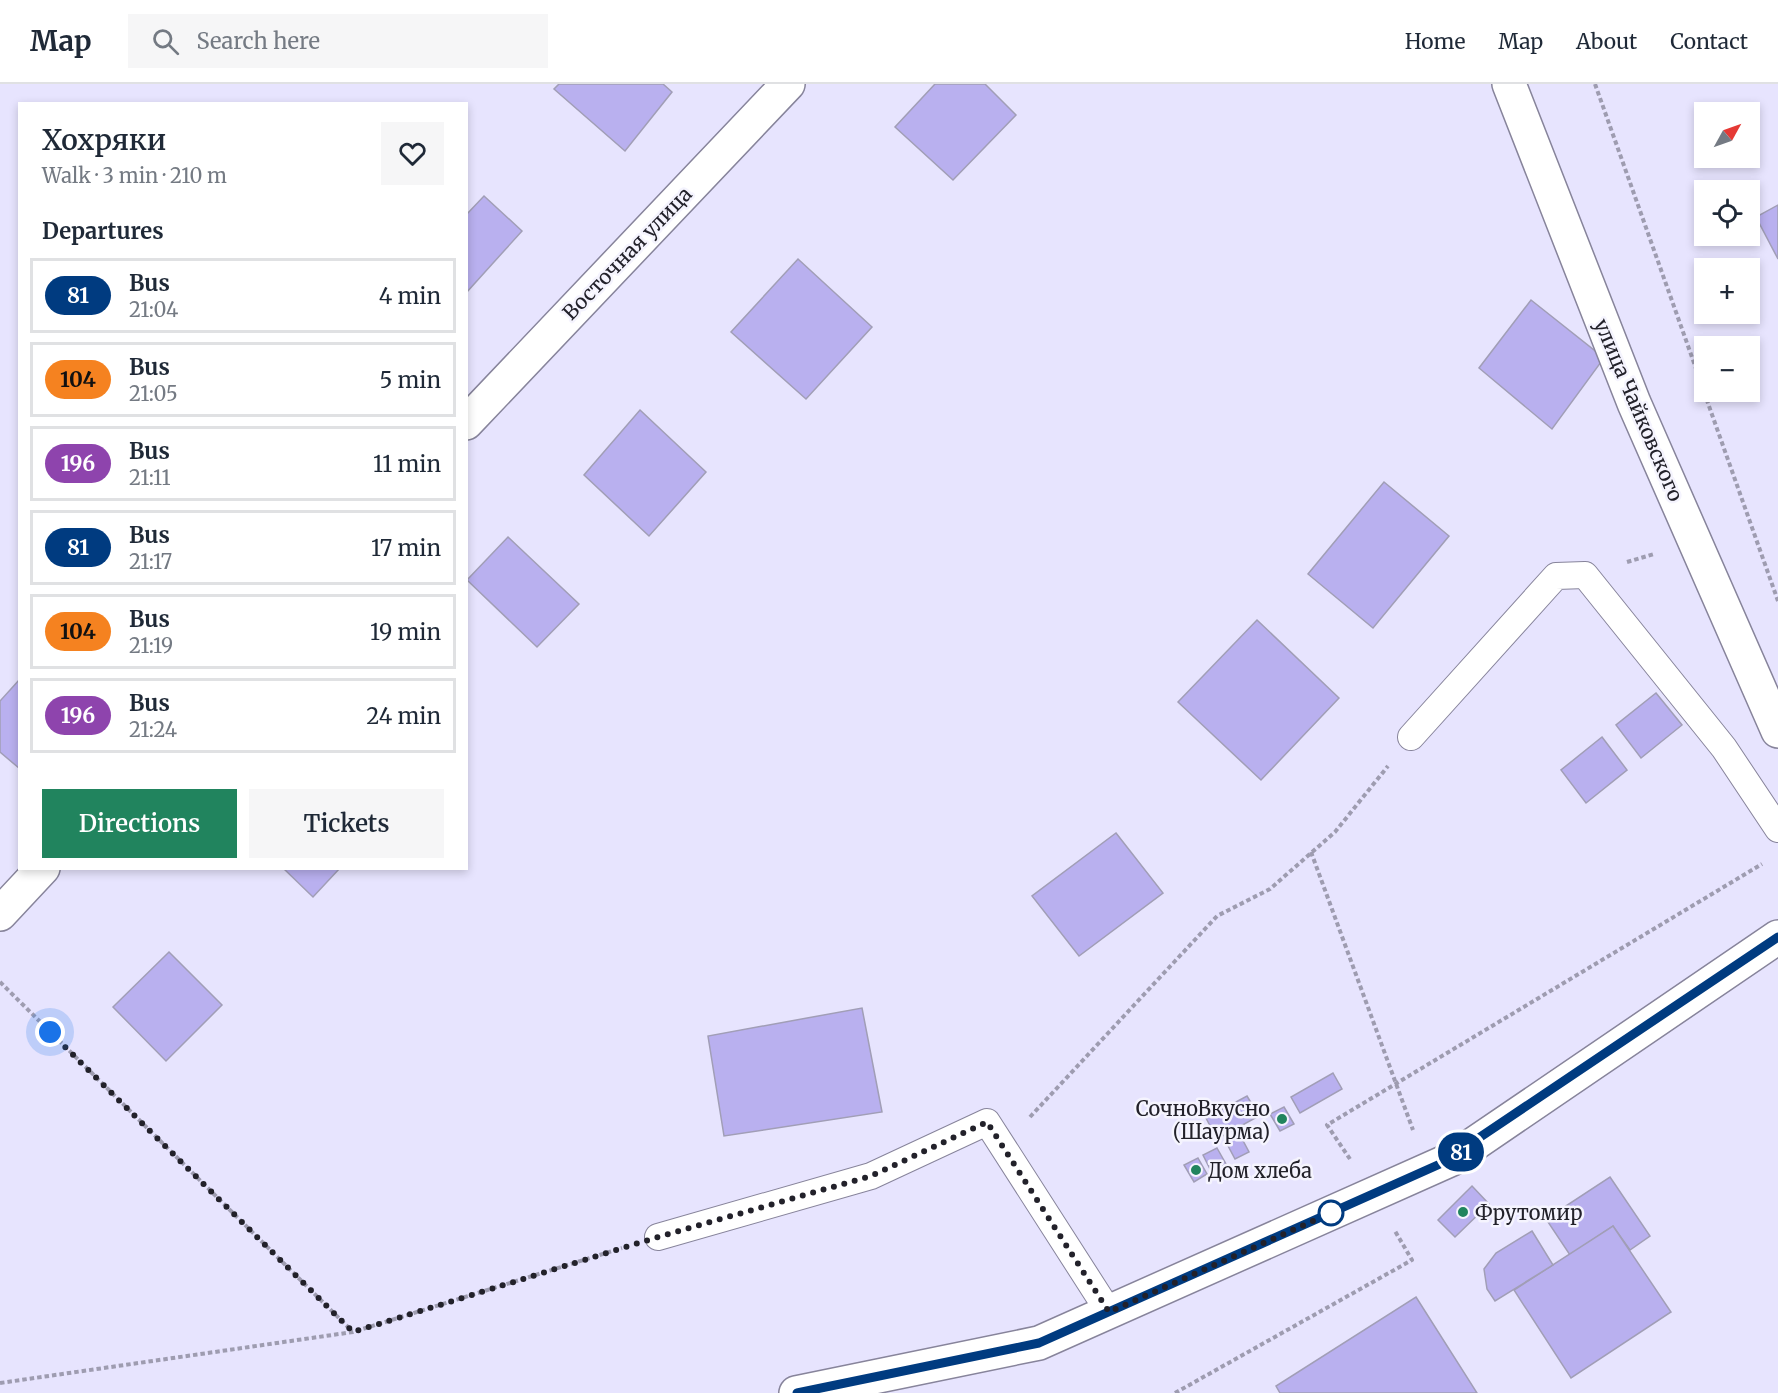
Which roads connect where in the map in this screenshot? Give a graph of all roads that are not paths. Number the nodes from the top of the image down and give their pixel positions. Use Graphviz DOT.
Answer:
graph roads {
  1 [pos="788,84"];
  2 [pos="1509,84"];
  3 [pos="468,421"];
  4 [pos="1778,731"];
  5 [pos="1411,737"];
  6 [pos="1778,829"];
  7 [pos="41,870"];
  8 [pos="0,914"];
  9 [pos="1778,937"];
  10 [pos="658,1237"];
  11 [pos="1109,1312"];
  12 [pos="796,1393"];
  1 -- 3 [label="street, Восточная улица"];
  2 -- 4 [label="street, улица Чайковского"];
  5 -- 6 [label="lane"];
  7 -- 8 [label="street"];
  9 -- 11 [label="street"];
  10 -- 11 [label="lane"];
  11 -- 12 [label="street"];
}
